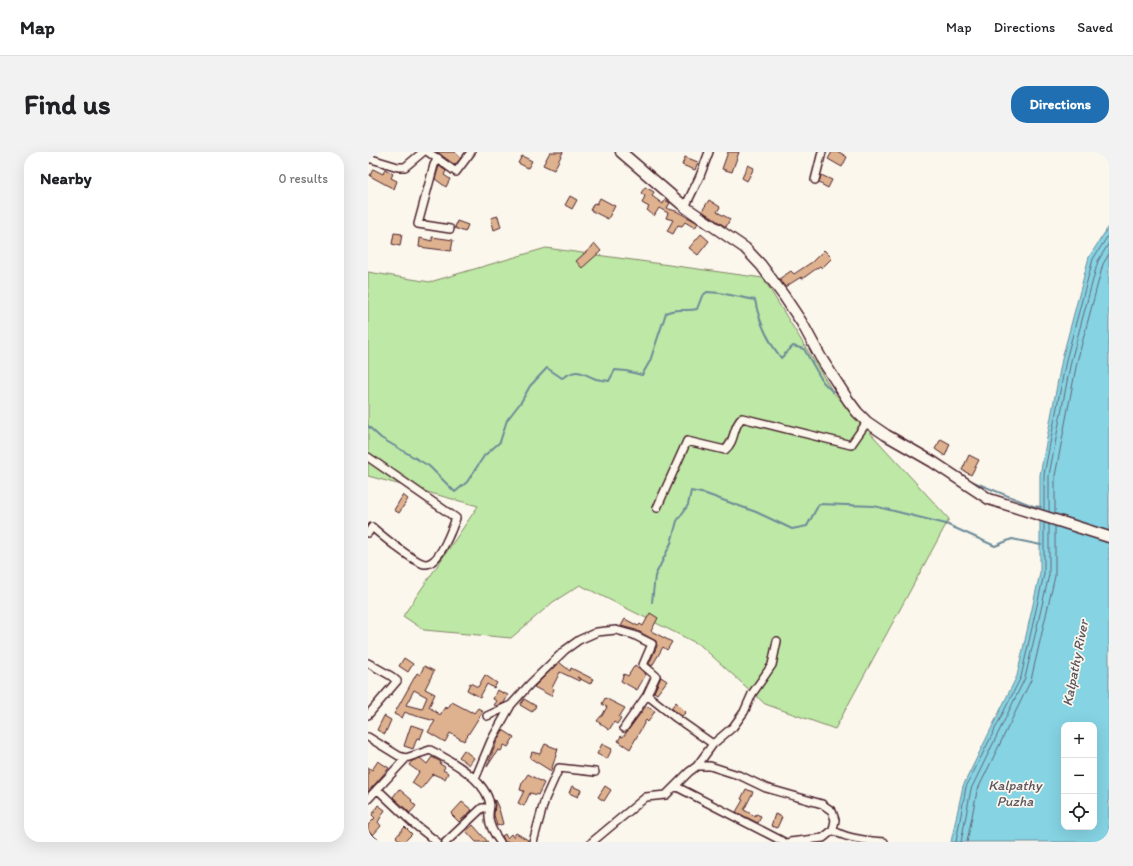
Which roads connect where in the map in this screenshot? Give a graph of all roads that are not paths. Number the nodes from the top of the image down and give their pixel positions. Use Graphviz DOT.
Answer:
graph roads {
  1 [pos="423,152"];
  2 [pos="428,152"];
  3 [pos="471,152"];
  4 [pos="621,152"];
  5 [pos="709,152"];
  6 [pos="822,152"];
  7 [pos="368,158"];
  8 [pos="438,158"];
  9 [pos="815,180"];
  10 [pos="685,207"];
  11 [pos="450,229"];
  12 [pos="867,422"];
  13 [pos="368,457"];
  14 [pos="657,508"];
  15 [pos="369,528"];
  16 [pos="1109,537"];
  17 [pos="777,641"];
  18 [pos="368,663"];
  19 [pos="647,695"];
  20 [pos="511,705"];
  21 [pos="368,715"];
  22 [pos="487,716"];
  23 [pos="624,728"];
  24 [pos="368,737"];
  25 [pos="714,744"];
  26 [pos="406,758"];
  27 [pos="698,766"];
  28 [pos="595,772"];
  29 [pos="475,779"];
  30 [pos="675,786"];
  31 [pos="377,789"];
  32 [pos="368,799"];
  33 [pos="487,810"];
  34 [pos="833,830"];
  35 [pos="368,837"];
  36 [pos="374,842"];
  37 [pos="437,842"];
  38 [pos="446,842"];
  39 [pos="500,842"];
  40 [pos="533,842"];
  41 [pos="592,842"];
  42 [pos="784,842"];
  43 [pos="790,842"];
  44 [pos="884,842"];
  1 -- 7 [label="street"];
  2 -- 8 [label="street"];
  3 -- 8 [label="street"];
  4 -- 10 [label="main road"];
  5 -- 10 [label="street"];
  6 -- 9 [label="street"];
  8 -- 11 [label="street"];
  10 -- 12 [label="main road"];
  12 -- 14 [label="street"];
  12 -- 16 [label="main road"];
  13 -- 15 [label="street"];
  17 -- 25 [label="street"];
  18 -- 21 [label="street"];
  19 -- 20 [label="street"];
  19 -- 23 [label="street"];
  19 -- 25 [label="street"];
  20 -- 22 [label="street"];
  20 -- 29 [label="street"];
  24 -- 26 [label="street"];
  25 -- 27 [label="street"];
  26 -- 29 [label="street"];
  26 -- 31 [label="street"];
  27 -- 30 [label="street"];
  27 -- 34 [label="street"];
  28 -- 40 [label="street"];
  29 -- 33 [label="street"];
  30 -- 41 [label="street"];
  30 -- 42 [label="street"];
  31 -- 32 [label="street"];
  31 -- 37 [label="street"];
  33 -- 38 [label="street"];
  33 -- 39 [label="street"];
  34 -- 43 [label="street"];
  34 -- 44 [label="street"];
  35 -- 36 [label="street"];
}
